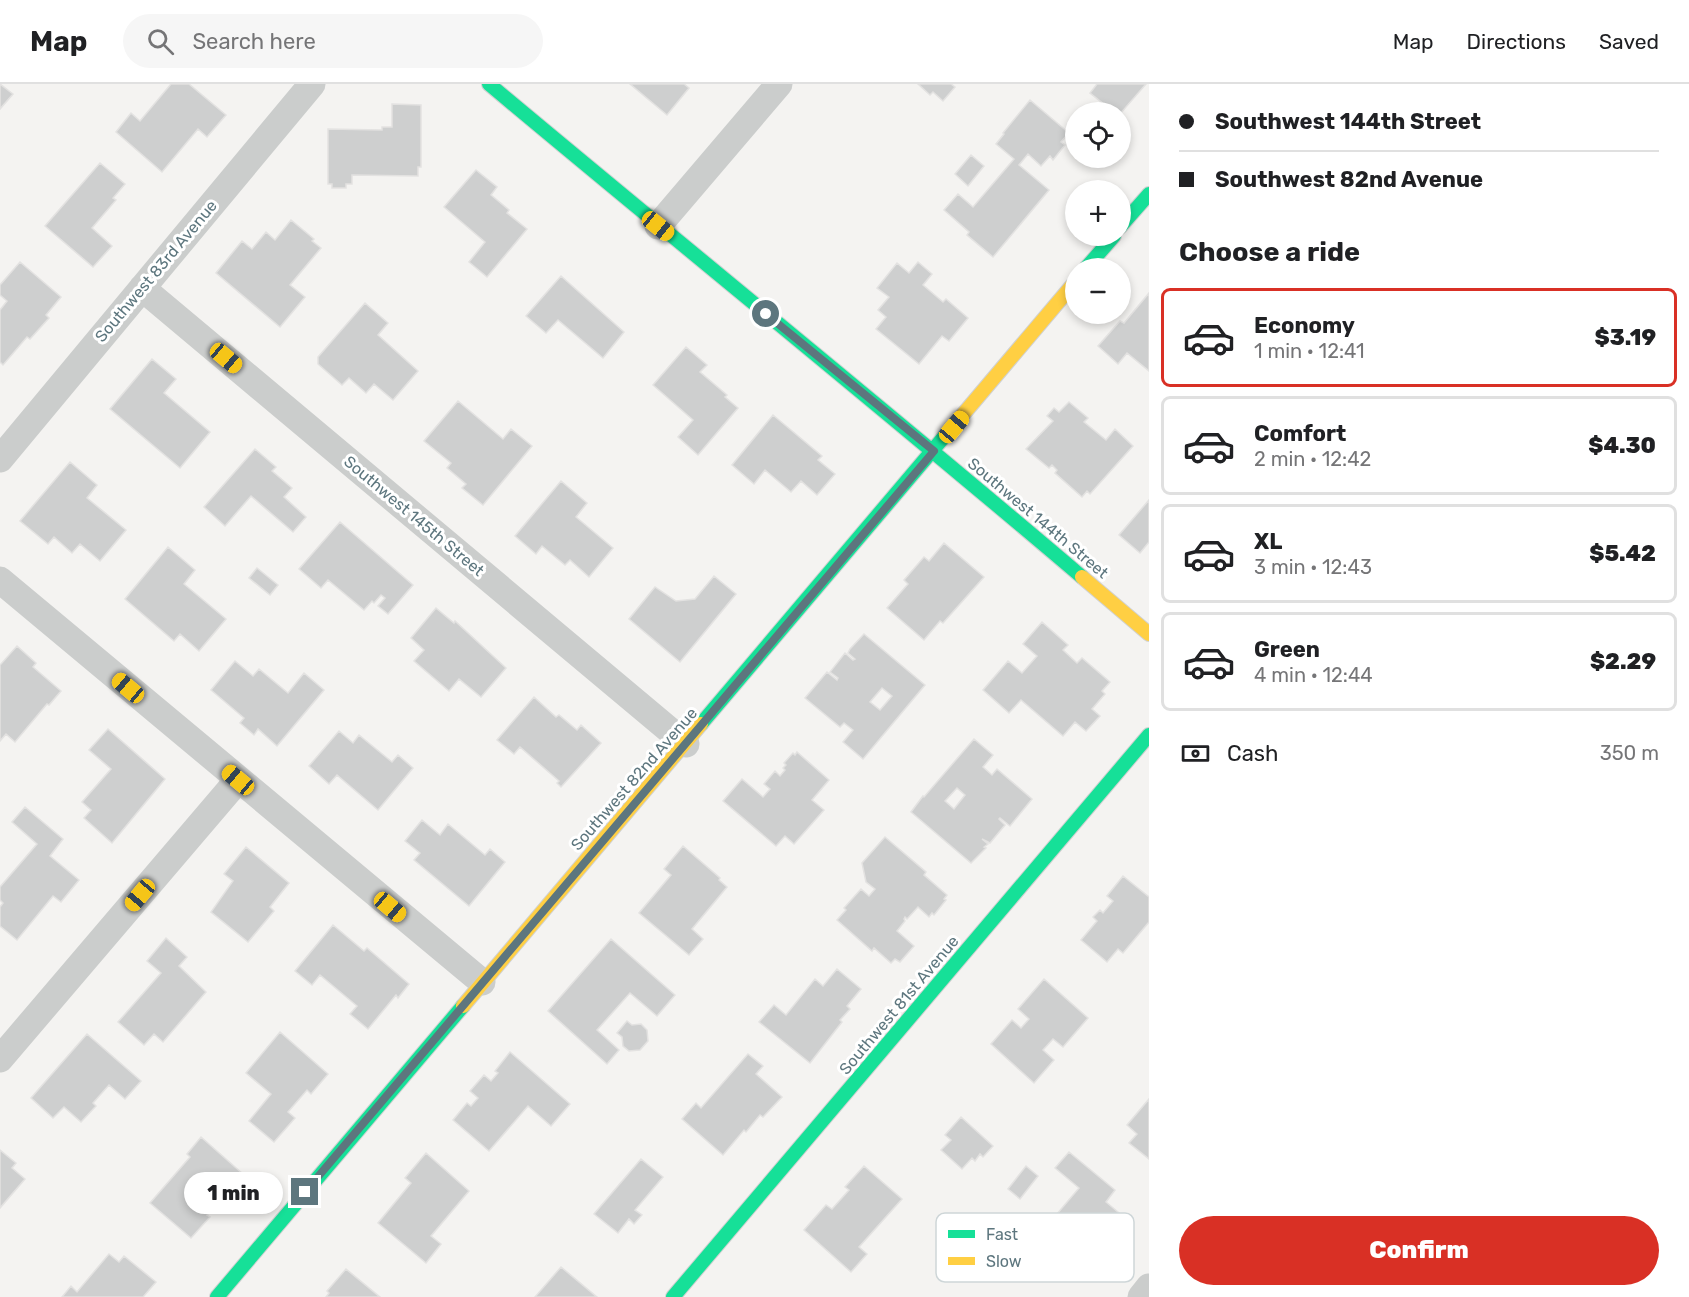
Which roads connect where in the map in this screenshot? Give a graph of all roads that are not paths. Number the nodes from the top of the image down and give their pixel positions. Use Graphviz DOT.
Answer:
graph roads {
  1 [pos="312,84"];
  2 [pos="489,84"];
  3 [pos="778,84"];
  4 [pos="658,226"];
  5 [pos="1105,246"];
  6 [pos="1095,258"];
  7 [pos="142,288"];
  8 [pos="1065,294"];
  9 [pos="934,451"];
  10 [pos="0,459"];
  11 [pos="0,581"];
  12 [pos="1149,634"];
  13 [pos="1149,735"];
  14 [pos="686,744"];
  15 [pos="238,780"];
  16 [pos="482,982"];
  17 [pos="0,1059"];
  18 [pos="1149,1287"];
  19 [pos="217,1297"];
  20 [pos="673,1297"];
  21 [pos="1141,1297"];
  1 -- 7 [label="street, Southwest 83rd Avenue"];
  2 -- 4 [label="street, Southwest 144th Street"];
  3 -- 4 [label="street"];
  4 -- 9 [label="street, Southwest 144th Street"];
  5 -- 6 [label="street"];
  7 -- 10 [label="street, Southwest 83rd Avenue"];
  7 -- 14 [label="street, Southwest 145th Street"];
  8 -- 9 [label="street, Southwest 82nd Avenue"];
  9 -- 12 [label="street, Southwest 144th Street"];
  9 -- 14 [label="street, Southwest 82nd Avenue"];
  11 -- 15 [label="street"];
  13 -- 20 [label="street, Southwest 81st Avenue"];
  14 -- 16 [label="street, Southwest 82nd Avenue"];
  15 -- 16 [label="street"];
  15 -- 17 [label="street"];
  16 -- 19 [label="street, Southwest 82nd Avenue"];
  18 -- 21 [label="street"];
}
